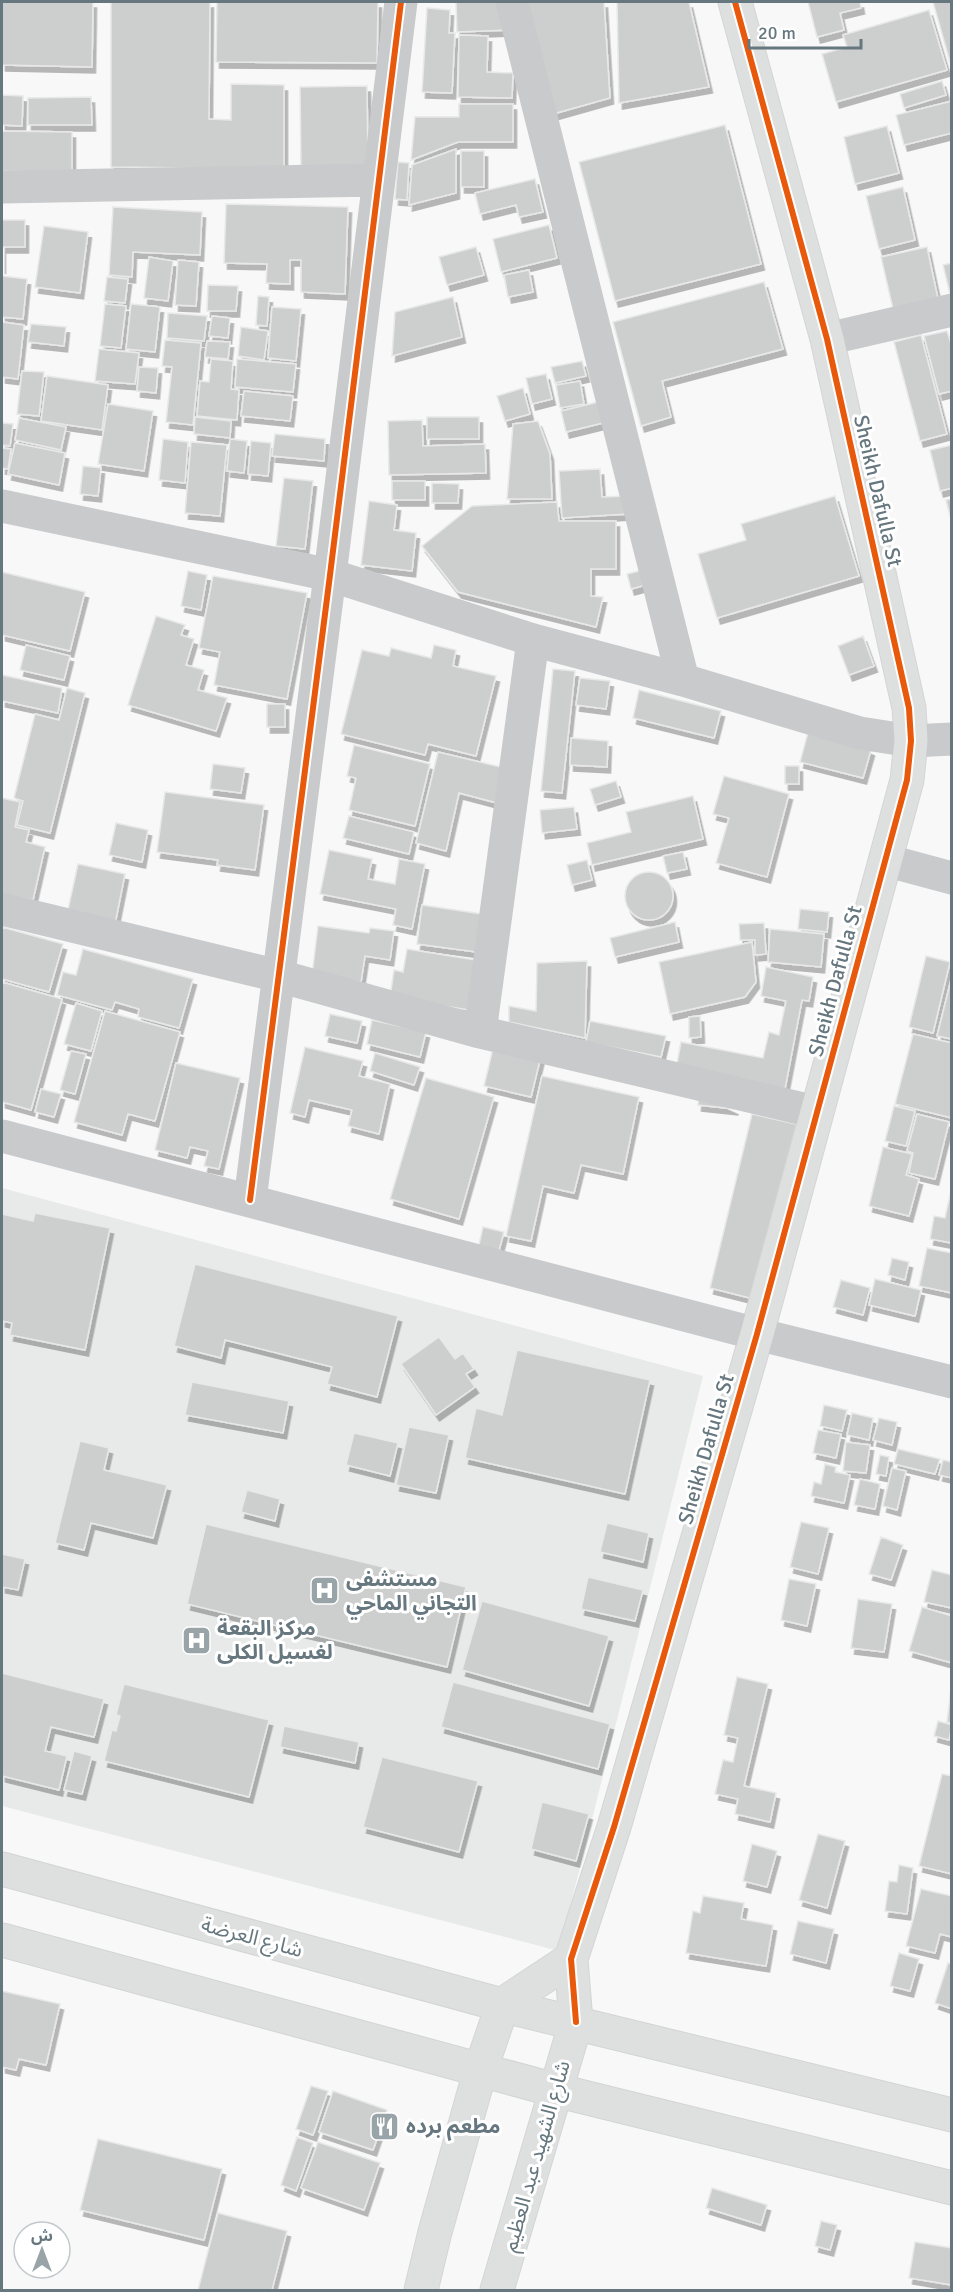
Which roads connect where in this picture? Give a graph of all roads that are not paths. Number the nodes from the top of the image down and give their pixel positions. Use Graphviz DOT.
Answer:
graph roads {
  1 [pos="401,2"];
  2 [pos="512,2"];
  3 [pos="735,2"];
  4 [pos="378,180"];
  5 [pos="2,187"];
  6 [pos="951,310"];
  7 [pos="827,339"];
  8 [pos="2,506"];
  9 [pos="330,575"];
  10 [pos="533,640"];
  11 [pos="683,680"];
  12 [pos="951,739"];
  13 [pos="911,741"];
  14 [pos="885,860"];
  15 [pos="951,878"];
  16 [pos="2,909"];
  17 [pos="279,976"];
  18 [pos="480,1032"];
  19 [pos="816,1112"];
  20 [pos="2,1136"];
  21 [pos="250,1200"];
  22 [pos="757,1334"];
  23 [pos="951,1382"];
  24 [pos="2,1869"];
  25 [pos="2,1940"];
  26 [pos="571,1959"];
  27 [pos="503,2004"];
  28 [pos="576,2022"];
  29 [pos="481,2068"];
  30 [pos="555,2090"];
  31 [pos="951,2115"];
  32 [pos="951,2188"];
  33 [pos="421,2290"];
  34 [pos="497,2290"];
  1 -- 4 [label="street"];
  2 -- 11 [label="street"];
  3 -- 7 [label="main road, Sheikh Dafulla St"];
  4 -- 5 [label="street"];
  4 -- 9 [label="street"];
  6 -- 7 [label="street"];
  7 -- 13 [label="main road, Sheikh Dafulla St"];
  8 -- 9 [label="street"];
  9 -- 10 [label="street"];
  9 -- 17 [label="street"];
  10 -- 11 [label="street"];
  10 -- 18 [label="street"];
  11 -- 13 [label="street"];
  12 -- 13 [label="street"];
  13 -- 14 [label="main road, Sheikh Dafulla St"];
  14 -- 15 [label="street"];
  14 -- 19 [label="main road, Sheikh Dafulla St"];
  16 -- 17 [label="street"];
  17 -- 18 [label="street"];
  17 -- 21 [label="street"];
  18 -- 19 [label="street"];
  19 -- 22 [label="main road, Sheikh Dafulla St"];
  20 -- 21 [label="street"];
  21 -- 22 [label="street"];
  22 -- 23 [label="street"];
  22 -- 26 [label="main road, Sheikh Dafulla St"];
  24 -- 27 [label="main road, شارع العرضة"];
  25 -- 29 [label="main road"];
  26 -- 27 [label="main road"];
  26 -- 28 [label="main road"];
  27 -- 28 [label="main road, شارع العرضة"];
  27 -- 29 [label="main road"];
  28 -- 30 [label="main road, شارع الشهيد عبد العظيم"];
  28 -- 31 [label="main road, شارع العرضة"];
  29 -- 30 [label="main road"];
  29 -- 33 [label="main road"];
  30 -- 32 [label="main road"];
  30 -- 34 [label="main road, شارع الشهيد عبد العظيم"];
}
